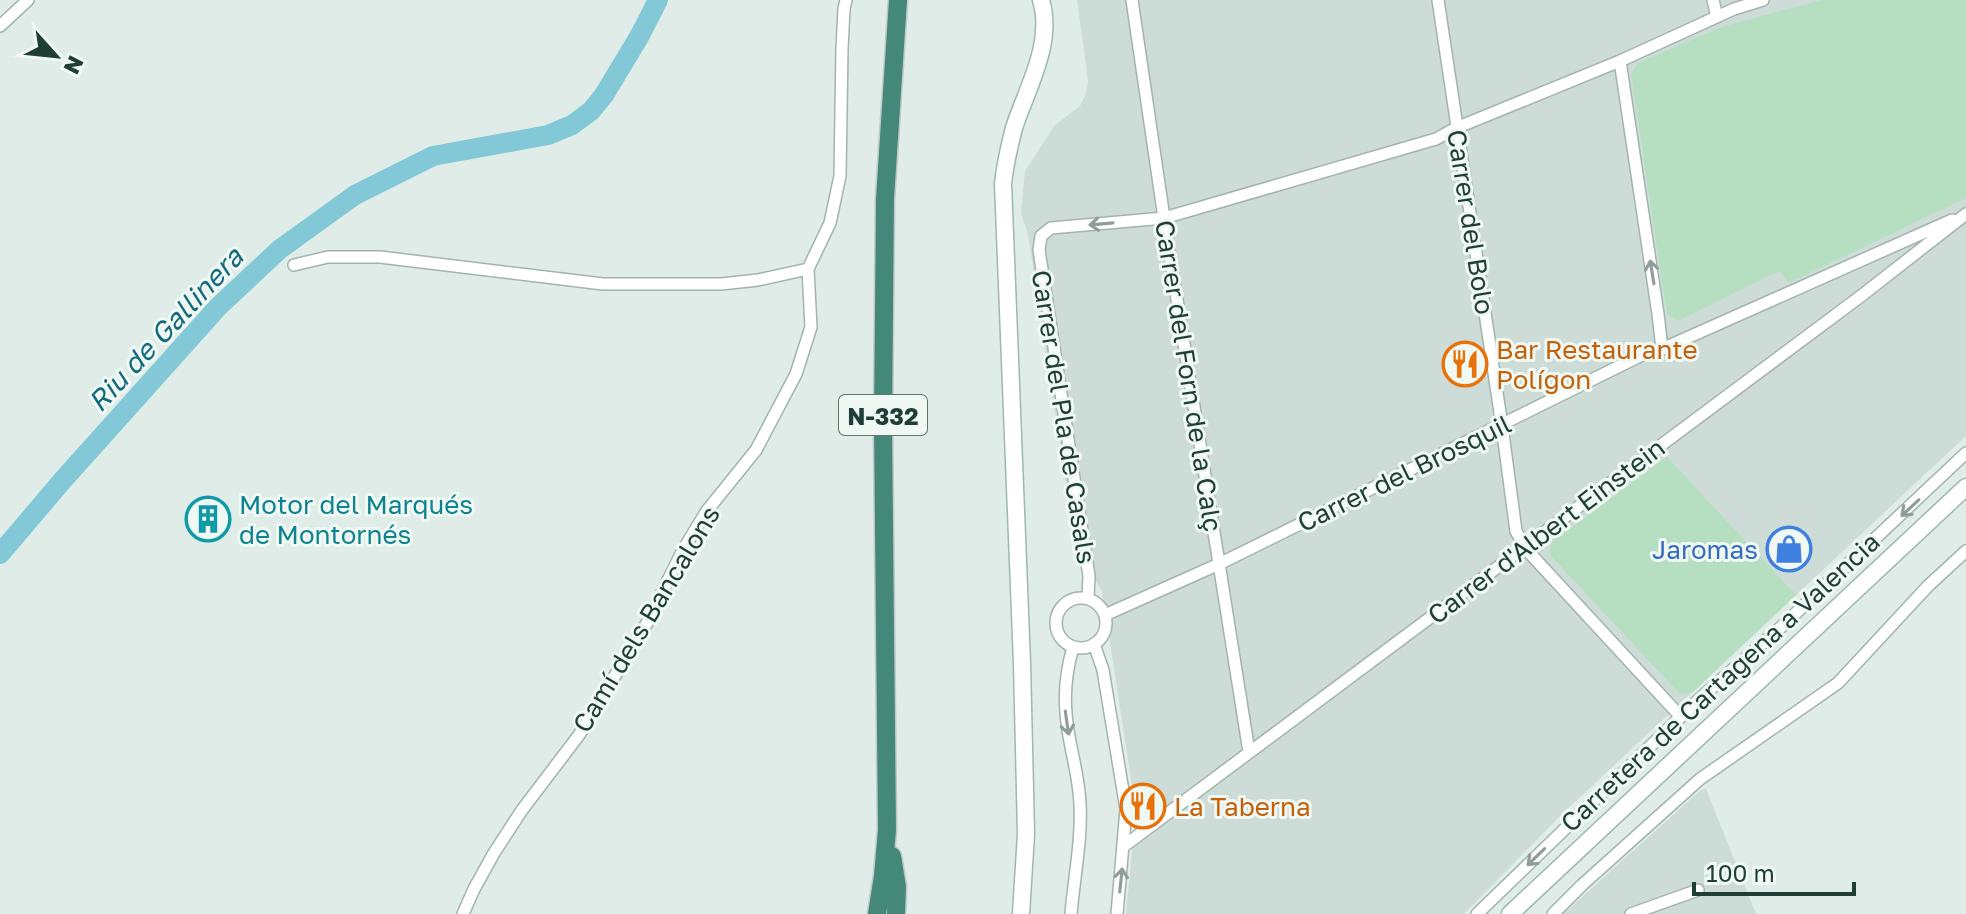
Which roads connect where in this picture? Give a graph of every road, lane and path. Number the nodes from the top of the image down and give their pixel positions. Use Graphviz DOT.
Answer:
graph roads {
  1 [pos="28,0"];
  2 [pos="846,0"];
  3 [pos="898,0"];
  4 [pos="1041,0"];
  5 [pos="1132,0"];
  6 [pos="1438,0"];
  7 [pos="1713,0"];
  8 [pos="1763,0"];
  9 [pos="1717,17"];
  10 [pos="0,26"];
  11 [pos="1620,61"];
  12 [pos="1456,128"];
  13 [pos="1966,214"];
  14 [pos="1164,218"];
  15 [pos="294,265"];
  16 [pos="808,269"];
  17 [pos="1662,349"];
  18 [pos="1502,426"];
  19 [pos="1966,453"];
  20 [pos="1966,487"];
  21 [pos="1525,548"];
  22 [pos="1966,551"];
  23 [pos="1219,564"];
  24 [pos="1088,599"];
  25 [pos="1105,615"];
  26 [pos="1094,644"];
  27 [pos="1073,647"];
  28 [pos="1680,716"];
  29 [pos="1249,752"];
  30 [pos="887,830"];
  31 [pos="1124,846"];
  32 [pos="1698,890"];
  33 [pos="463,914"];
  34 [pos="877,914"];
  35 [pos="896,914"];
  36 [pos="1021,914"];
  37 [pos="1071,914"];
  38 [pos="1117,914"];
  39 [pos="1477,914"];
  40 [pos="1510,914"];
  41 [pos="1553,914"];
  42 [pos="1631,914"];
  1 -- 10 [label="street"];
  2 -- 16 [label="street"];
  3 -- 30 [label="highway, N-332"];
  4 -- 36 [label="main road"];
  5 -- 14 [label="street, Carrer del Forn de la Calç"];
  6 -- 12 [label="street, Carrer del Bolo"];
  7 -- 9 [label="street"];
  8 -- 9 [label="street"];
  9 -- 11 [label="street"];
  11 -- 12 [label="street"];
  17 -- 11 [label="street, one-way"];
  12 -- 14 [label="street"];
  12 -- 18 [label="street, Carrer del Bolo"];
  13 -- 17 [label="street, Carrer del Brosquil"];
  13 -- 21 [label="street, Carrer d'Albert Einstein"];
  14 -- 23 [label="street, Carrer del Forn de la Calç"];
  14 -- 24 [label="street, Carrer del Pla de Casals, one-way"];
  15 -- 16 [label="street"];
  16 -- 33 [label="street, Camí dels Bancalons"];
  17 -- 18 [label="street, Carrer del Brosquil"];
  18 -- 21 [label="street, Carrer del Bolo"];
  18 -- 23 [label="street, Carrer del Brosquil"];
  19 -- 28 [label="street, one-way"];
  20 -- 40 [label="main road, Carretera de Cartagena a Valencia"];
  21 -- 28 [label="street, Carrer del Bolo"];
  21 -- 29 [label="street, Carrer d'Albert Einstein"];
  22 -- 41 [label="street"];
  23 -- 25 [label="street, Carrer del Brosquil"];
  23 -- 29 [label="street, Carrer del Forn de la Calç"];
  24 -- 25 [label="street"];
  24 -- 27 [label="street"];
  25 -- 26 [label="street"];
  26 -- 27 [label="street"];
  26 -- 31 [label="street"];
  27 -- 37 [label="street, one-way"];
  28 -- 39 [label="street, one-way"];
  29 -- 31 [label="street, Carrer d'Albert Einstein"];
  30 -- 34 [label="highway, N-332"];
  30 -- 35 [label="highway"];
  38 -- 31 [label="street, one-way"];
  32 -- 42 [label="street"];
}
